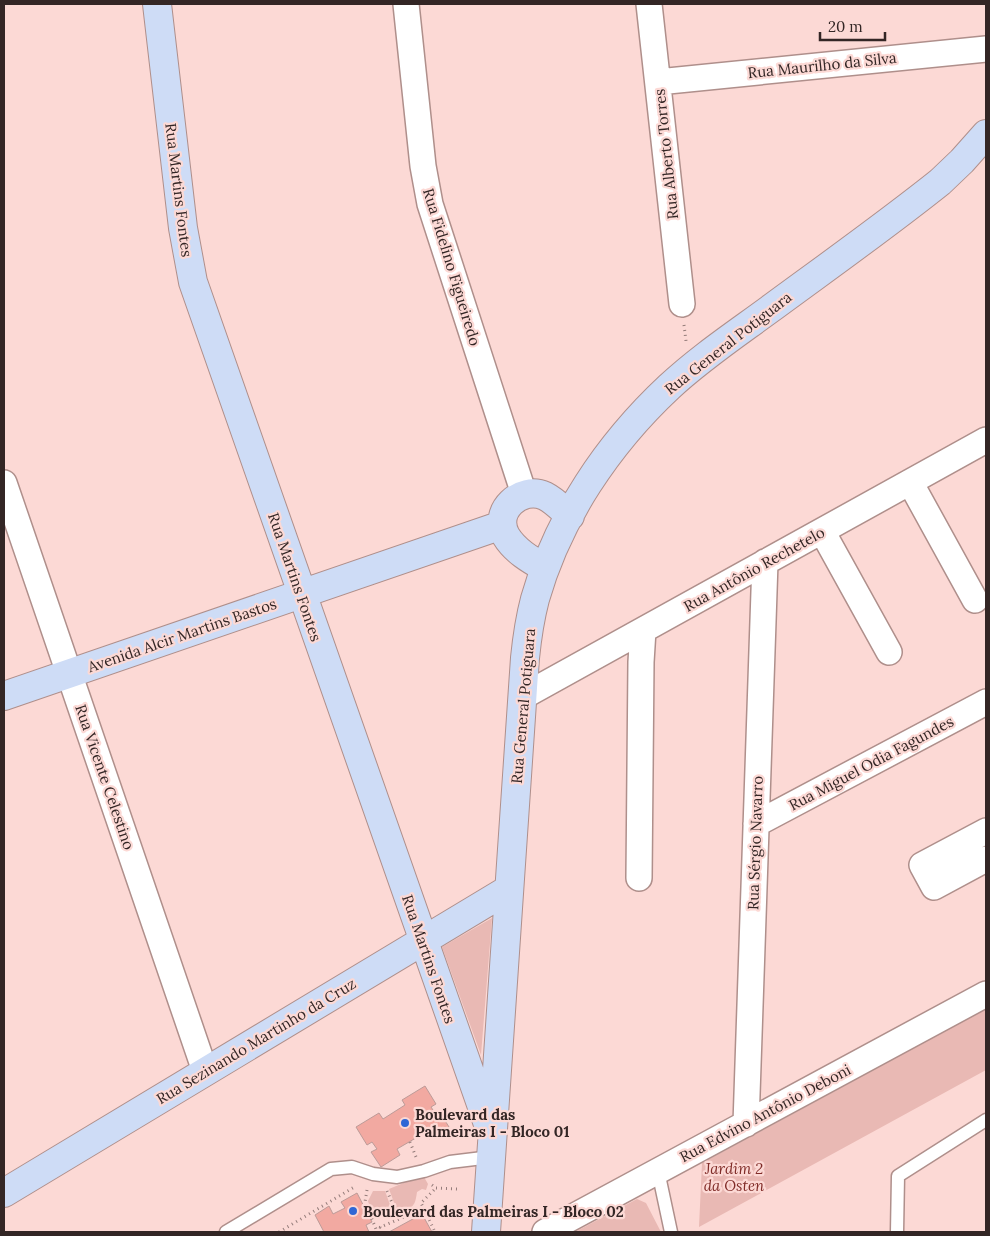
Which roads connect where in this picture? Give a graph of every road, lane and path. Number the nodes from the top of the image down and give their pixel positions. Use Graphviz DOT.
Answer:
graph roads {
  1 [pos="157,4"];
  2 [pos="406,4"];
  3 [pos="649,4"];
  4 [pos="986,49"];
  5 [pos="658,82"];
  6 [pos="986,134"];
  7 [pos="682,304"];
  8 [pos="689,370"];
  9 [pos="986,440"];
  10 [pos="910,482"];
  11 [pos="4,483"];
  12 [pos="524,494"];
  13 [pos="570,516"];
  14 [pos="502,525"];
  15 [pos="822,531"];
  16 [pos="766,562"];
  17 [pos="545,568"];
  18 [pos="301,594"];
  19 [pos="975,600"];
  20 [pos="644,630"];
  21 [pos="889,652"];
  22 [pos="69,673"];
  23 [pos="4,696"];
  24 [pos="522,697"];
  25 [pos="986,702"];
  26 [pos="756,824"];
  27 [pos="986,831"];
  28 [pos="986,859"];
  29 [pos="639,878"];
  30 [pos="509,889"];
  31 [pos="422,940"];
  32 [pos="986,994"];
  33 [pos="205,1071"];
  34 [pos="986,1120"];
  35 [pos="746,1124"];
  36 [pos="492,1146"];
  37 [pos="658,1171"];
  38 [pos="429,1178"];
  39 [pos="360,1184"];
  40 [pos="386,1186"];
  41 [pos="368,1187"];
  42 [pos="436,1188"];
  43 [pos="457,1189"];
  44 [pos="4,1193"];
  45 [pos="425,1211"];
  46 [pos="399,1219"];
  47 [pos="380,1227"];
  48 [pos="226,1232"];
  49 [pos="279,1232"];
  50 [pos="382,1232"];
  51 [pos="435,1232"];
  52 [pos="486,1232"];
  53 [pos="545,1232"];
  54 [pos="671,1232"];
  55 [pos="897,1232"];
  1 -- 18 [label="street, Rua Martins Fontes"];
  2 -- 12 [label="street, Rua Fidelino Figueiredo"];
  3 -- 5 [label="street, Rua Alberto Torres"];
  4 -- 5 [label="street, Rua Maurilho da Silva"];
  5 -- 7 [label="street, Rua Alberto Torres"];
  6 -- 8 [label="street, Rua General Potiguara"];
  7 -- 8 [label="path"];
  8 -- 13 [label="street, Rua General Potiguara"];
  9 -- 10 [label="street, Rua Antônio Rechetelo"];
  10 -- 15 [label="street, Rua Antônio Rechetelo"];
  10 -- 19 [label="street"];
  11 -- 22 [label="street, Rua Vicente Celestino"];
  12 -- 13 [label="street"];
  12 -- 14 [label="street"];
  13 -- 17 [label="street, Rua General Potiguara"];
  14 -- 17 [label="street"];
  14 -- 18 [label="street, Avenida Alcir Martins Bastos"];
  15 -- 16 [label="street, Rua Antônio Rechetelo"];
  15 -- 21 [label="street"];
  16 -- 20 [label="street, Rua Antônio Rechetelo"];
  16 -- 26 [label="street, Rua Sérgio Navarro"];
  17 -- 24 [label="street, Rua General Potiguara"];
  18 -- 22 [label="street, Avenida Alcir Martins Bastos"];
  18 -- 31 [label="street, Rua Martins Fontes"];
  20 -- 24 [label="street, Rua Antônio Rechetelo"];
  20 -- 29 [label="street"];
  22 -- 23 [label="street, Avenida Alcir Martins Bastos"];
  22 -- 33 [label="street, Rua Vicente Celestino"];
  24 -- 30 [label="street, Rua General Potiguara"];
  25 -- 26 [label="street, Rua Miguel Odia Fagundes"];
  26 -- 35 [label="street, Rua Sérgio Navarro"];
  27 -- 28 [label="street"];
  30 -- 31 [label="street, Rua Sezinando Martinho da Cruz"];
  30 -- 36 [label="street, Rua General Potiguara"];
  31 -- 33 [label="street, Rua Sezinando Martinho da Cruz"];
  31 -- 36 [label="street, Rua Martins Fontes"];
  32 -- 35 [label="street, Rua Edvino Antônio Deboni"];
  33 -- 44 [label="street, Rua Sezinando Martinho da Cruz"];
  34 -- 55 [label="lane"];
  35 -- 37 [label="street, Rua Edvino Antônio Deboni"];
  36 -- 48 [label="lane"];
  36 -- 52 [label="street, Rua General Potiguara"];
  37 -- 53 [label="street, Rua Edvino Antônio Deboni"];
  37 -- 54 [label="lane"];
  38 -- 42 [label="path"];
  39 -- 49 [label="path"];
  40 -- 46 [label="path"];
  41 -- 47 [label="path"];
  42 -- 43 [label="path"];
  42 -- 45 [label="path"];
  45 -- 46 [label="path"];
  45 -- 51 [label="path"];
  46 -- 47 [label="path"];
  47 -- 50 [label="path"];
}
